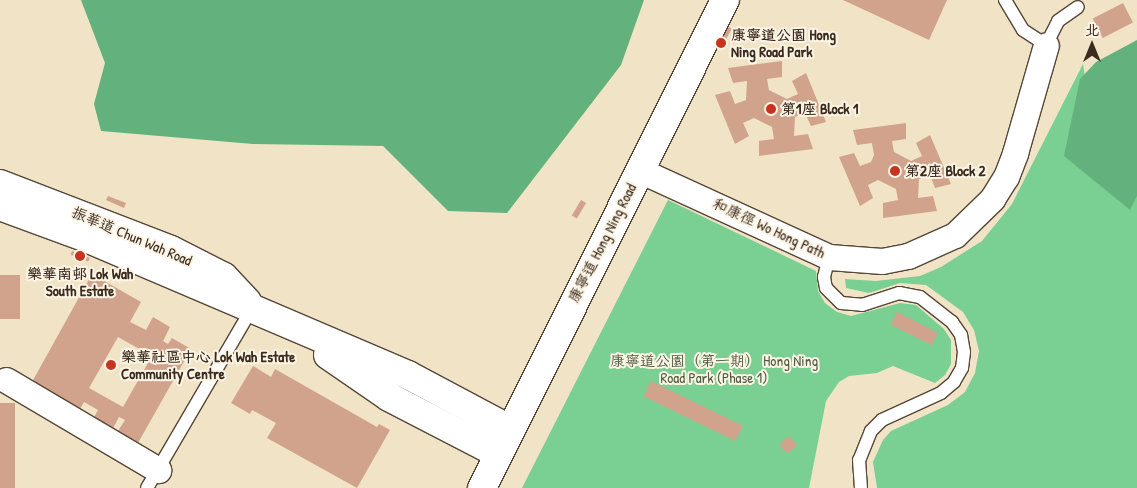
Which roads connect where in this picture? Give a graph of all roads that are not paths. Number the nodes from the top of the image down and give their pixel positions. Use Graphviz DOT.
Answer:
graph roads {
  1 [pos="725,0"];
  2 [pos="1005,0"];
  3 [pos="1078,7"];
  4 [pos="1046,45"];
  5 [pos="639,170"];
  6 [pos="0,184"];
  7 [pos="0,206"];
  8 [pos="829,257"];
  9 [pos="252,308"];
  10 [pos="284,324"];
  11 [pos="6,380"];
  12 [pos="509,429"];
  13 [pos="497,453"];
  14 [pos="153,479"];
  15 [pos="482,488"];
  16 [pos="861,488"];
  1 -- 5 [label="main road, 康寧道 Hong Ning Road"];
  2 -- 4 [label="lane"];
  3 -- 4 [label="lane"];
  4 -- 8 [label="street, 和康徑 Wo Hong Path"];
  5 -- 8 [label="street, 和康徑 Wo Hong Path"];
  5 -- 12 [label="main road, 康寧道 Hong Ning Road"];
  6 -- 9 [label="main road, 振華道 Chun Wah Road"];
  7 -- 9 [label="main road, 振華道 Chun Wah Road"];
  8 -- 16 [label="lane"];
  9 -- 10 [label="main road, 振華道 Chun Wah Road"];
  9 -- 14 [label="lane"];
  10 -- 12 [label="main road, 振華道 Chun Wah Road"];
  10 -- 13 [label="main road, 振華道 Chun Wah Road"];
  11 -- 14 [label="street"];
  12 -- 13 [label="main road, 康寧道 Hong Ning Road"];
  13 -- 15 [label="main road, 康寧道 Hong Ning Road"];
}
